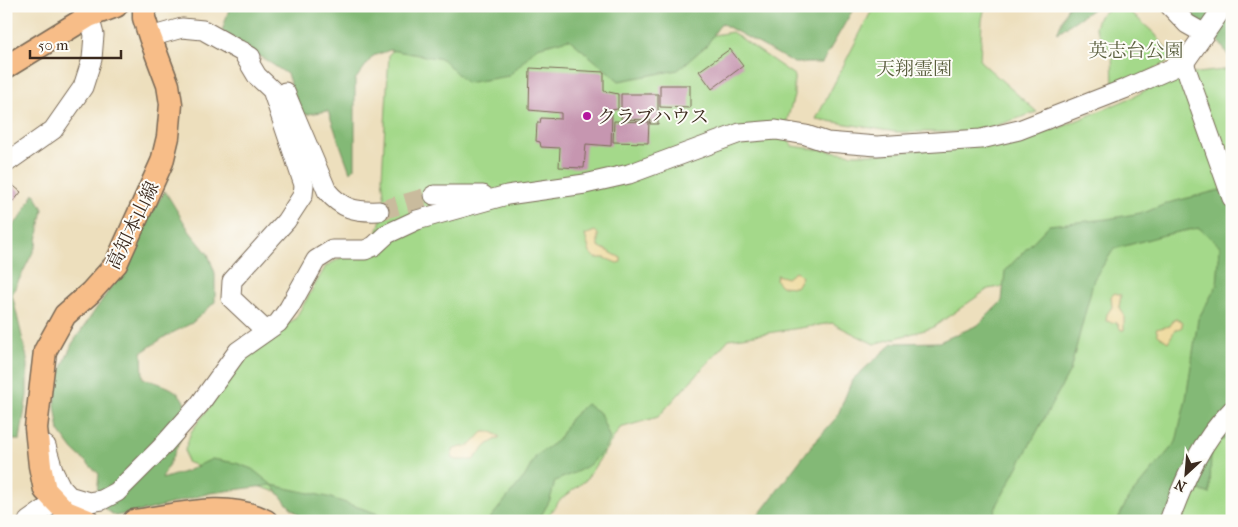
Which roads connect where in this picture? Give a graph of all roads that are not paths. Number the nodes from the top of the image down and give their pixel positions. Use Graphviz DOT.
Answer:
graph roads {
  1 [pos="116,6"];
  2 [pos="144,6"];
  3 [pos="1170,6"];
  4 [pos="1224,6"];
  5 [pos="89,16"];
  6 [pos="1203,33"];
  7 [pos="150,37"];
  8 [pos="242,51"];
  9 [pos="11,58"];
  10 [pos="1184,63"];
  11 [pos="6,163"];
  12 [pos="434,195"];
  13 [pos="507,195"];
  14 [pos="1232,198"];
  15 [pos="379,212"];
  16 [pos="266,331"];
  17 [pos="1232,410"];
  18 [pos="38,442"];
  19 [pos="55,502"];
  20 [pos="28,521"];
  21 [pos="88,521"];
  22 [pos="134,521"];
  23 [pos="266,521"];
  24 [pos="1169,521"];
  1 -- 5 [label="main road"];
  2 -- 7 [label="main road, 高知本山線"];
  3 -- 6 [label="street"];
  4 -- 6 [label="street"];
  5 -- 9 [label="main road"];
  5 -- 11 [label="street"];
  6 -- 10 [label="street"];
  7 -- 8 [label="street"];
  7 -- 18 [label="main road, 高知本山線"];
  8 -- 15 [label="street"];
  8 -- 16 [label="street"];
  10 -- 13 [label="street"];
  10 -- 14 [label="street"];
  12 -- 13 [label="street"];
  13 -- 16 [label="street"];
  16 -- 18 [label="street"];
  17 -- 24 [label="street"];
  18 -- 19 [label="main road, 高知本山線"];
  19 -- 20 [label="street"];
  19 -- 21 [label="main road, 高知本山線"];
  22 -- 23 [label="main road"];
}
